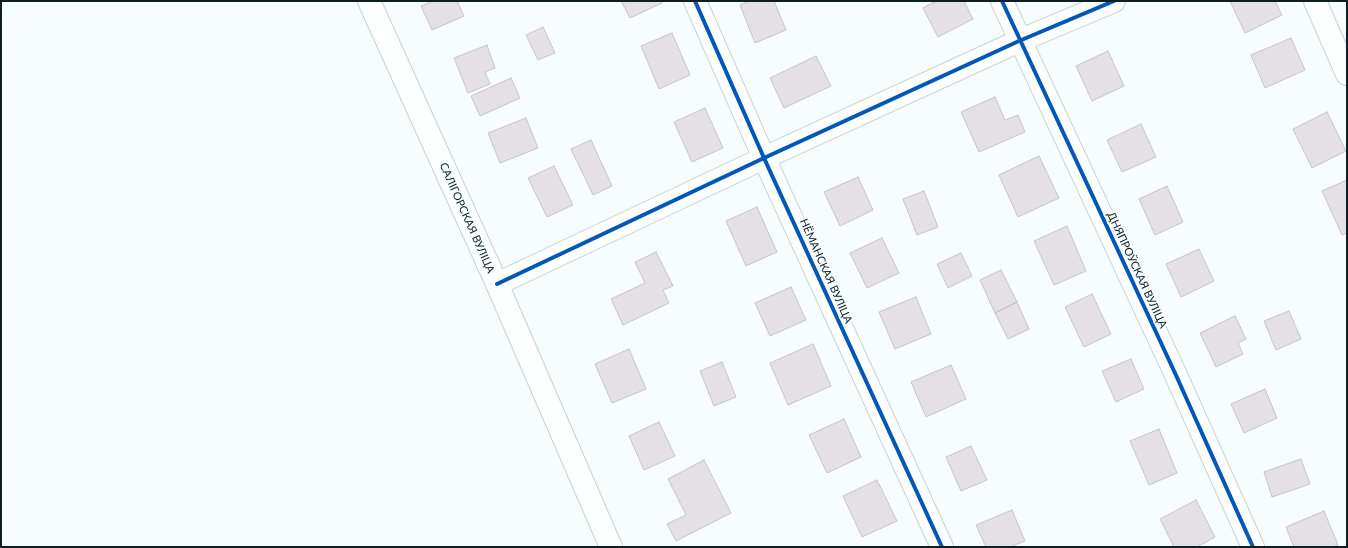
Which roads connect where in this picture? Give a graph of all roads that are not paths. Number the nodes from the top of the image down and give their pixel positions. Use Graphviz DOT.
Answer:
graph roads {
  1 [pos="369,1"];
  2 [pos="696,1"];
  3 [pos="1002,1"];
  4 [pos="1114,1"];
  5 [pos="1315,1"];
  6 [pos="1019,41"];
  7 [pos="1347,74"];
  8 [pos="764,158"];
  9 [pos="497,284"];
  10 [pos="611,547"];
  11 [pos="942,547"];
  12 [pos="1253,547"];
  1 -- 9 [label="street, САЛІГОРСКАЯ ВУЛІЦА"];
  2 -- 8 [label="street, НЁМАНСКАЯ ВУЛІЦА"];
  3 -- 6 [label="street, ДНЯПРОЎСКАЯ ВУЛІЦА"];
  4 -- 6 [label="street"];
  5 -- 7 [label="street"];
  6 -- 8 [label="street"];
  6 -- 12 [label="street, ДНЯПРОЎСКАЯ ВУЛІЦА"];
  8 -- 9 [label="street"];
  8 -- 11 [label="street, НЁМАНСКАЯ ВУЛІЦА"];
  9 -- 10 [label="street, САЛІГОРСКАЯ ВУЛІЦА"];
}
